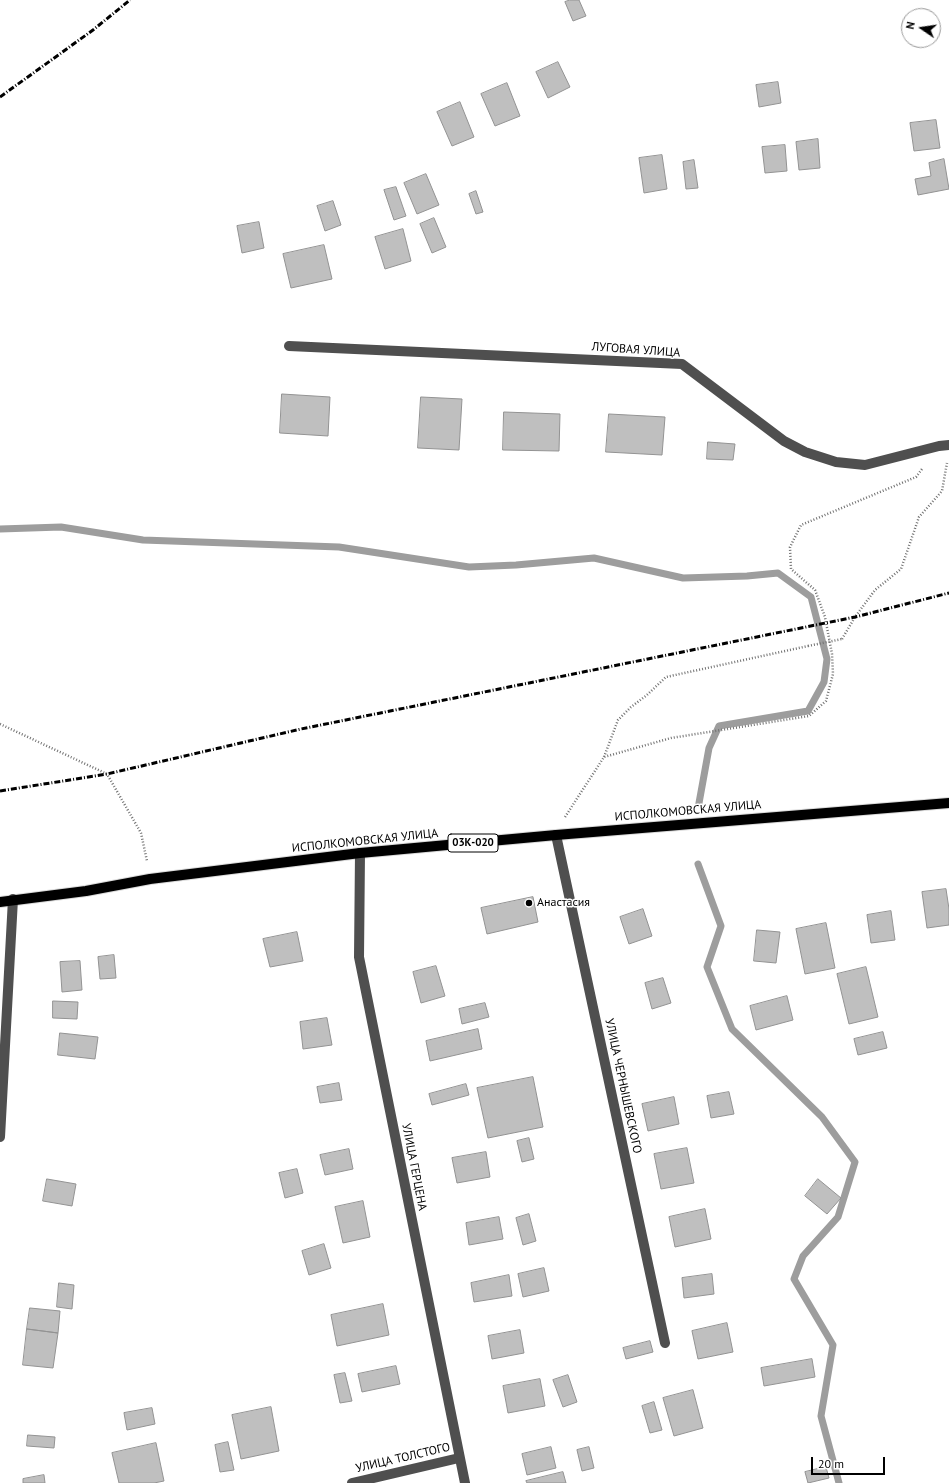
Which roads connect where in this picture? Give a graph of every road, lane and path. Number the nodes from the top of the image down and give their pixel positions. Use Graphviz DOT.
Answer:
graph roads {
  1 [pos="289,346"];
  2 [pos="944,445"];
  3 [pos="947,462"];
  4 [pos="829,642"];
  5 [pos="0,724"];
  6 [pos="604,757"];
  7 [pos="949,803"];
  8 [pos="556,835"];
  9 [pos="360,853"];
  10 [pos="150,879"];
  11 [pos="13,900"];
  12 [pos="0,902"];
  13 [pos="0,1137"];
  14 [pos="665,1343"];
  15 [pos="459,1458"];
  16 [pos="352,1483"];
  17 [pos="465,1483"];
  1 -- 2 [label="street, ЛУГОВАЯ УЛИЦА"];
  2 -- 4 [label="path"];
  3 -- 4 [label="path, bridge"];
  4 -- 6 [label="path, bridge"];
  4 -- 6 [label="path"];
  5 -- 10 [label="path"];
  6 -- 8 [label="path"];
  7 -- 8 [label="main road, ИСПОЛКОМОВСКАЯ УЛИЦА / 03К-020"];
  8 -- 9 [label="main road, ИСПОЛКОМОВСКАЯ УЛИЦА / 03К-020"];
  8 -- 14 [label="street, УЛИЦА ЧЕРНЫШЕВСКОГО"];
  9 -- 10 [label="main road, ИСПОЛКОМОВСКАЯ УЛИЦА / 03К-020"];
  9 -- 15 [label="street, УЛИЦА ГЕРЦЕНА"];
  10 -- 11 [label="main road, ИСПОЛКОМОВСКАЯ УЛИЦА / 03К-020"];
  11 -- 12 [label="main road, ИСПОЛКОМОВСКАЯ УЛИЦА / 03К-020"];
  11 -- 13 [label="street"];
  15 -- 16 [label="street, УЛИЦА ТОЛСТОГО"];
  15 -- 17 [label="street, УЛИЦА ГЕРЦЕНА"];
}
